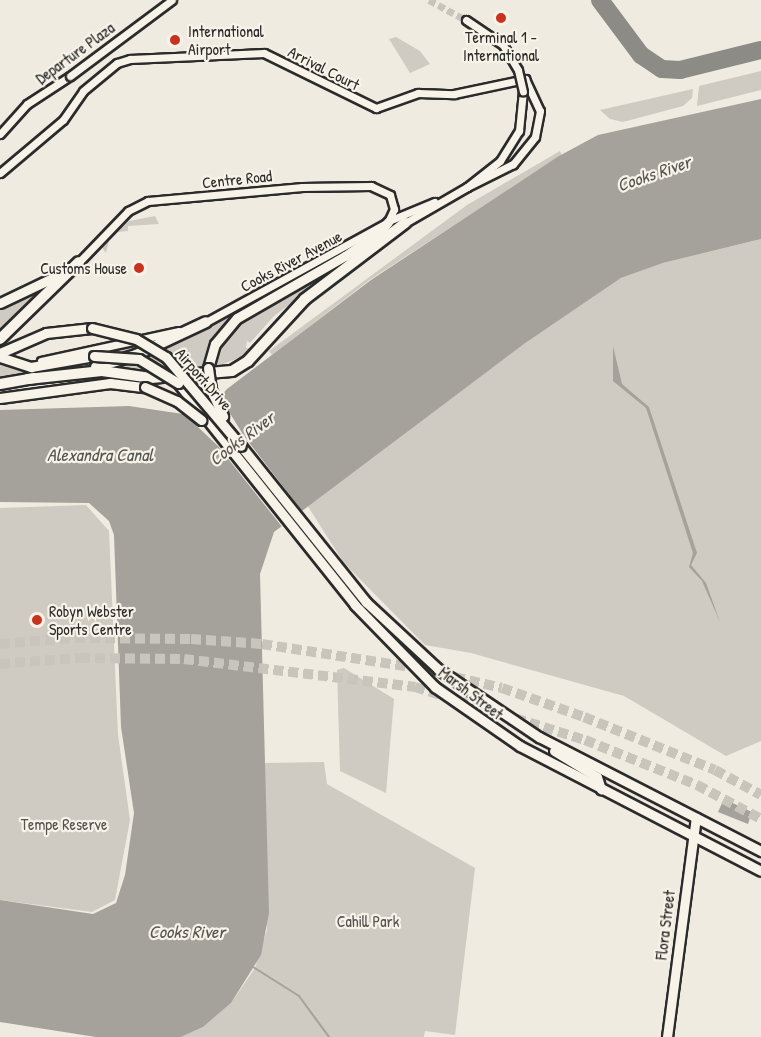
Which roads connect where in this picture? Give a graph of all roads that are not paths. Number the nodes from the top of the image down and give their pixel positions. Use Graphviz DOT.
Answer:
graph roads {
  1 [pos="172,0"];
  2 [pos="466,20"];
  3 [pos="0,134"];
  4 [pos="1,172"];
  5 [pos="467,187"];
  6 [pos="447,197"];
  7 [pos="389,221"];
  8 [pos="405,223"];
  9 [pos="79,262"];
  10 [pos="281,292"];
  11 [pos="0,303"];
  12 [pos="206,322"];
  13 [pos="0,339"];
  14 [pos="2,357"];
  15 [pos="28,379"];
  16 [pos="0,384"];
  17 [pos="0,398"];
  18 [pos="237,449"];
  19 [pos="314,546"];
  20 [pos="518,724"];
  21 [pos="601,789"];
  22 [pos="696,818"];
  23 [pos="691,836"];
  24 [pos="761,851"];
  25 [pos="761,871"];
  26 [pos="666,1037"];
  1 -- 3 [label="street, Departure Plaza, bridge"];
  2 -- 5 [label="street, bridge"];
  4 -- 5 [label="street, Arrival Court"];
  5 -- 6 [label="street"];
  6 -- 7 [label="street, Cooks River Avenue"];
  6 -- 8 [label="street"];
  7 -- 9 [label="street, Centre Road"];
  7 -- 10 [label="main road"];
  7 -- 12 [label="street, Cooks River Avenue"];
  8 -- 10 [label="main road"];
  8 -- 15 [label="highway"];
  9 -- 11 [label="main road"];
  9 -- 13 [label="highway"];
  10 -- 18 [label="main road, bridge"];
  12 -- 14 [label="street, Cooks River Avenue"];
  12 -- 15 [label="highway"];
  14 -- 18 [label="main road, bridge"];
  14 -- 18 [label="main road, Airport Drive, bridge"];
  15 -- 16 [label="highway"];
  17 -- 18 [label="main road, Airport Drive, bridge"];
  18 -- 19 [label="main road, Marsh Street"];
  19 -- 20 [label="main road, Marsh Street"];
  19 -- 21 [label="main road, Marsh Street"];
  20 -- 21 [label="main road"];
  20 -- 22 [label="main road, Marsh Street"];
  21 -- 23 [label="main road, Marsh Street"];
  22 -- 23 [label="main road, Flora Street"];
  22 -- 24 [label="main road, Marsh Street"];
  23 -- 25 [label="main road, Marsh Street"];
  23 -- 26 [label="main road, Flora Street"];
}
